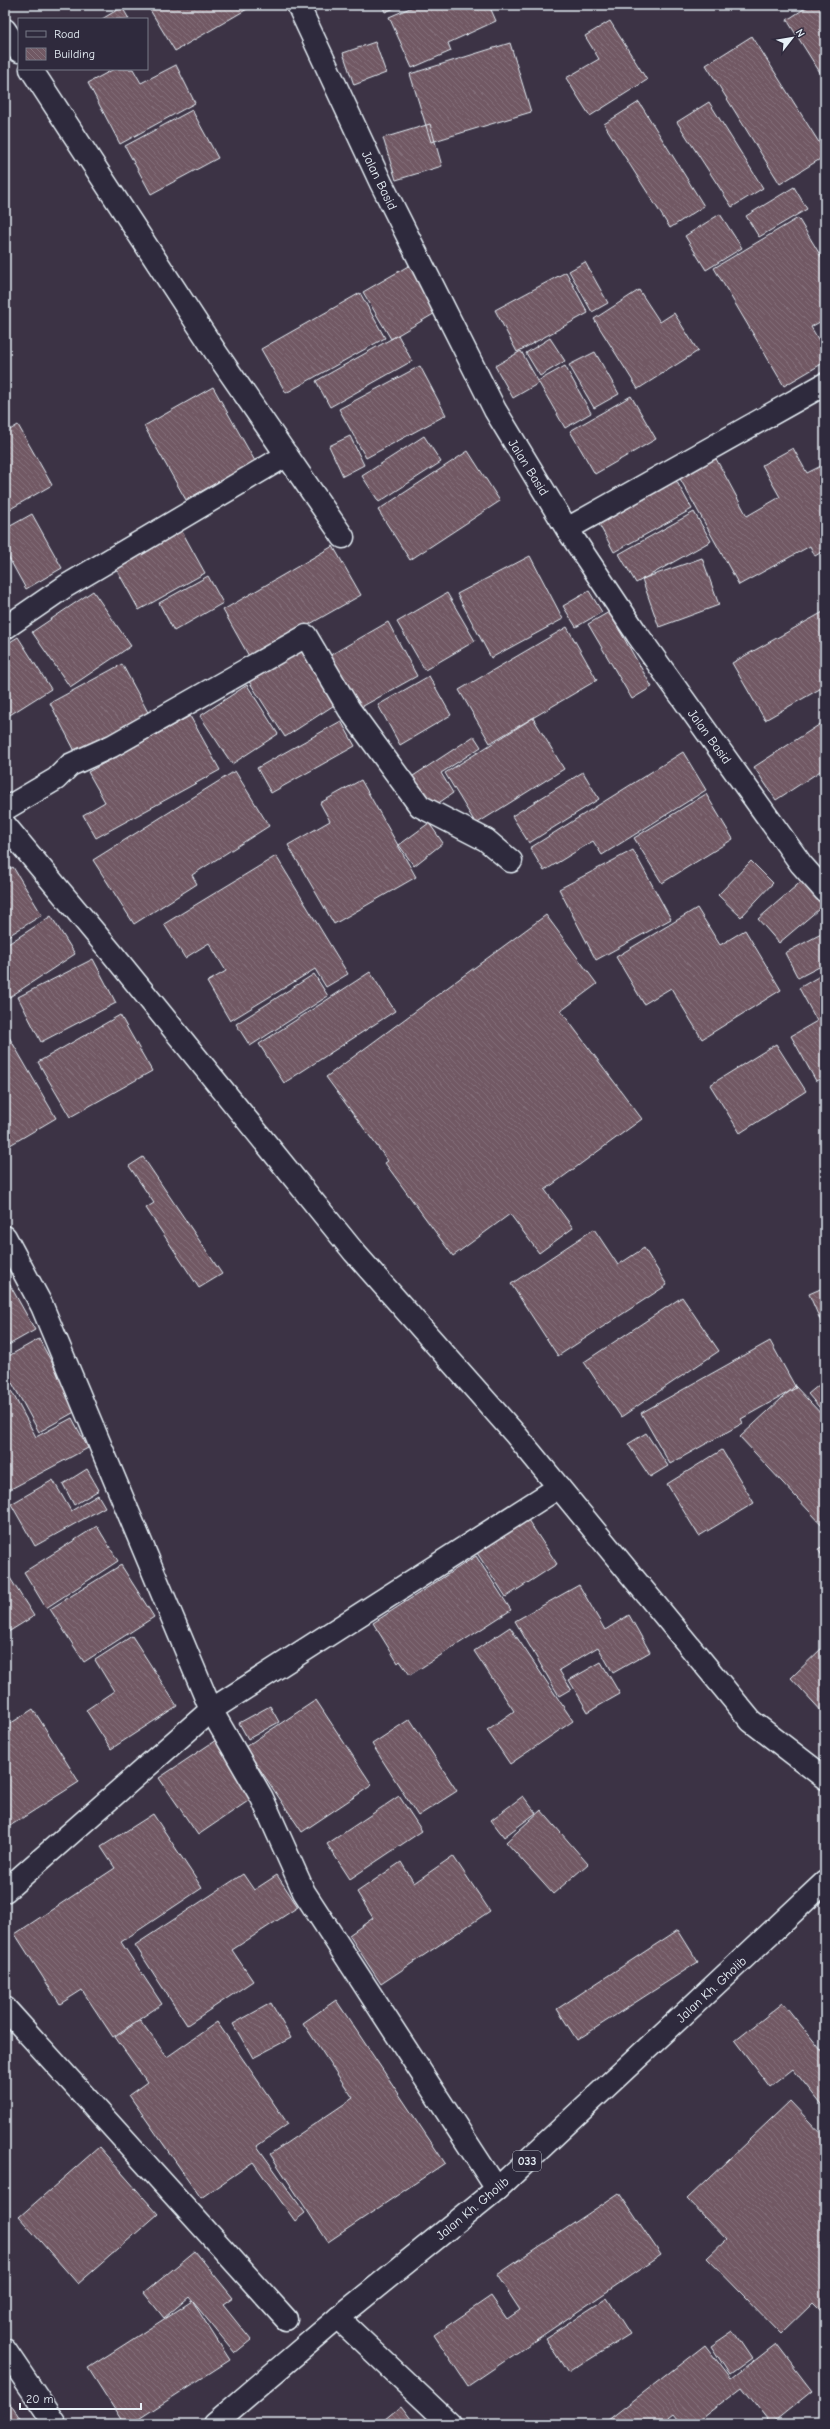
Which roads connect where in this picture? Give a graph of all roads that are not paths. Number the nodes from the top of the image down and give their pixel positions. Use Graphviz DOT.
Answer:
graph roads {
  1 [pos="298,5"];
  2 [pos="5,30"];
  3 [pos="18,50"];
  4 [pos="32,70"];
  5 [pos="825,384"];
  6 [pos="287,455"];
  7 [pos="567,529"];
  8 [pos="344,537"];
  9 [pos="5,628"];
  10 [pos="5,809"];
  11 [pos="5,825"];
  12 [pos="511,861"];
  13 [pos="825,891"];
  14 [pos="5,1237"];
  15 [pos="559,1487"];
  16 [pos="211,1710"];
  17 [pos="825,1778"];
  18 [pos="825,1882"];
  19 [pos="5,1891"];
  20 [pos="5,2008"];
  21 [pos="497,2189"];
  22 [pos="338,2318"];
  23 [pos="286,2319"];
  24 [pos="5,2350"];
  25 [pos="55,2424"];
  26 [pos="214,2424"];
  27 [pos="450,2424"];
  1 -- 7 [label="street, Jalan Basid"];
  2 -- 3 [label="street"];
  4 -- 6 [label="street"];
  5 -- 7 [label="street"];
  6 -- 8 [label="street"];
  6 -- 9 [label="street"];
  7 -- 13 [label="street, Jalan Basid"];
  10 -- 12 [label="street"];
  11 -- 15 [label="street"];
  14 -- 16 [label="street"];
  15 -- 16 [label="street"];
  15 -- 17 [label="street"];
  16 -- 19 [label="street"];
  16 -- 21 [label="street"];
  18 -- 21 [label="street, Jalan Kh. Gholib / 033"];
  20 -- 23 [label="street"];
  21 -- 22 [label="street, Jalan Kh. Gholib / 033"];
  22 -- 26 [label="street, Jalan Kh. Gholib / 033"];
  22 -- 27 [label="street"];
  24 -- 25 [label="street"];
}
